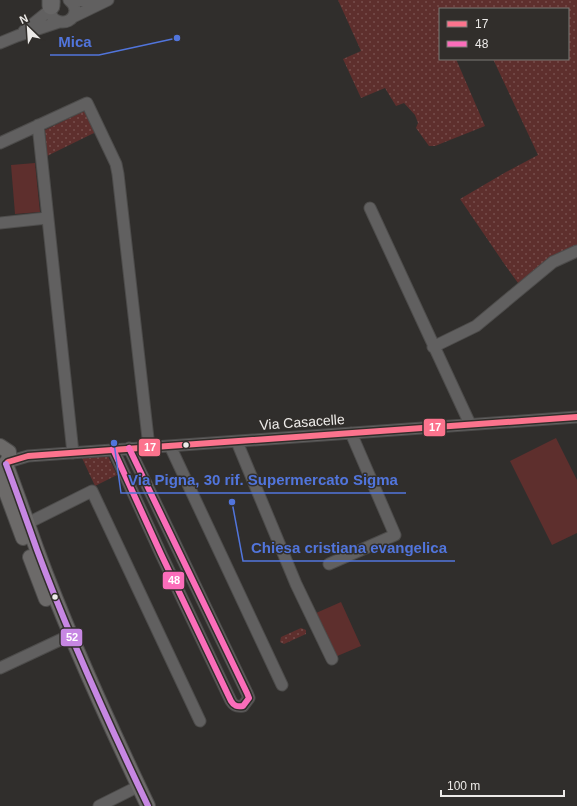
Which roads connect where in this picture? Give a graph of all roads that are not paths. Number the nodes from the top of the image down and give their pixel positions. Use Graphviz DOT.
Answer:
graph roads {
  1 [pos="94,0"];
  2 [pos="108,0"];
  3 [pos="70,1"];
  4 [pos="52,4"];
  5 [pos="73,17"];
  6 [pos="59,22"];
  7 [pos="17,36"];
  8 [pos="0,43"];
  9 [pos="38,125"];
  10 [pos="0,143"];
  11 [pos="370,208"];
  12 [pos="47,218"];
  13 [pos="0,223"];
  14 [pos="577,251"];
  15 [pos="433,347"];
  16 [pos="577,417"];
  17 [pos="470,424"];
  18 [pos="351,433"];
  19 [pos="237,442"];
  20 [pos="170,446"];
  21 [pos="149,447"];
  22 [pos="129,448"];
  23 [pos="113,449"];
  24 [pos="73,453"];
  25 [pos="3,467"];
  26 [pos="28,523"];
  27 [pos="329,564"];
  28 [pos="62,639"];
  29 [pos="332,659"];
  30 [pos="0,668"];
  31 [pos="282,685"];
  32 [pos="200,721"];
  33 [pos="135,788"];
  34 [pos="99,806"];
  35 [pos="138,806"];
  36 [pos="148,806"];
  1 -- 3 [label="street"];
  2 -- 5 [label="street"];
  3 -- 5 [label="street"];
  4 -- 6 [label="street"];
  4 -- 7 [label="street"];
  5 -- 6 [label="street"];
  6 -- 7 [label="street"];
  7 -- 8 [label="street"];
  9 -- 10 [label="street"];
  9 -- 12 [label="street"];
  9 -- 21 [label="street"];
  11 -- 15 [label="street"];
  12 -- 13 [label="street"];
  12 -- 24 [label="street"];
  14 -- 15 [label="street"];
  15 -- 17 [label="street"];
  16 -- 17 [label="street, Via Casacelle"];
  17 -- 18 [label="street, Via Casacelle"];
  18 -- 19 [label="street, Via Casacelle"];
  18 -- 27 [label="street"];
  19 -- 20 [label="street, Via Casacelle"];
  19 -- 29 [label="street"];
  20 -- 21 [label="street, Via Casacelle"];
  20 -- 31 [label="street"];
  21 -- 22 [label="street, Via Casacelle"];
  22 -- 23 [label="street, Via Casacelle"];
  22 -- 23 [label="street"];
  23 -- 24 [label="street, Via Casacelle"];
  24 -- 25 [label="street, Via Casacelle"];
  25 -- 26 [label="main road"];
  25 -- 28 [label="main road"];
  26 -- 32 [label="street"];
  26 -- 33 [label="main road"];
  28 -- 30 [label="street"];
  28 -- 33 [label="main road"];
  33 -- 34 [label="street"];
  33 -- 35 [label="main road"];
  33 -- 36 [label="main road"];
}
